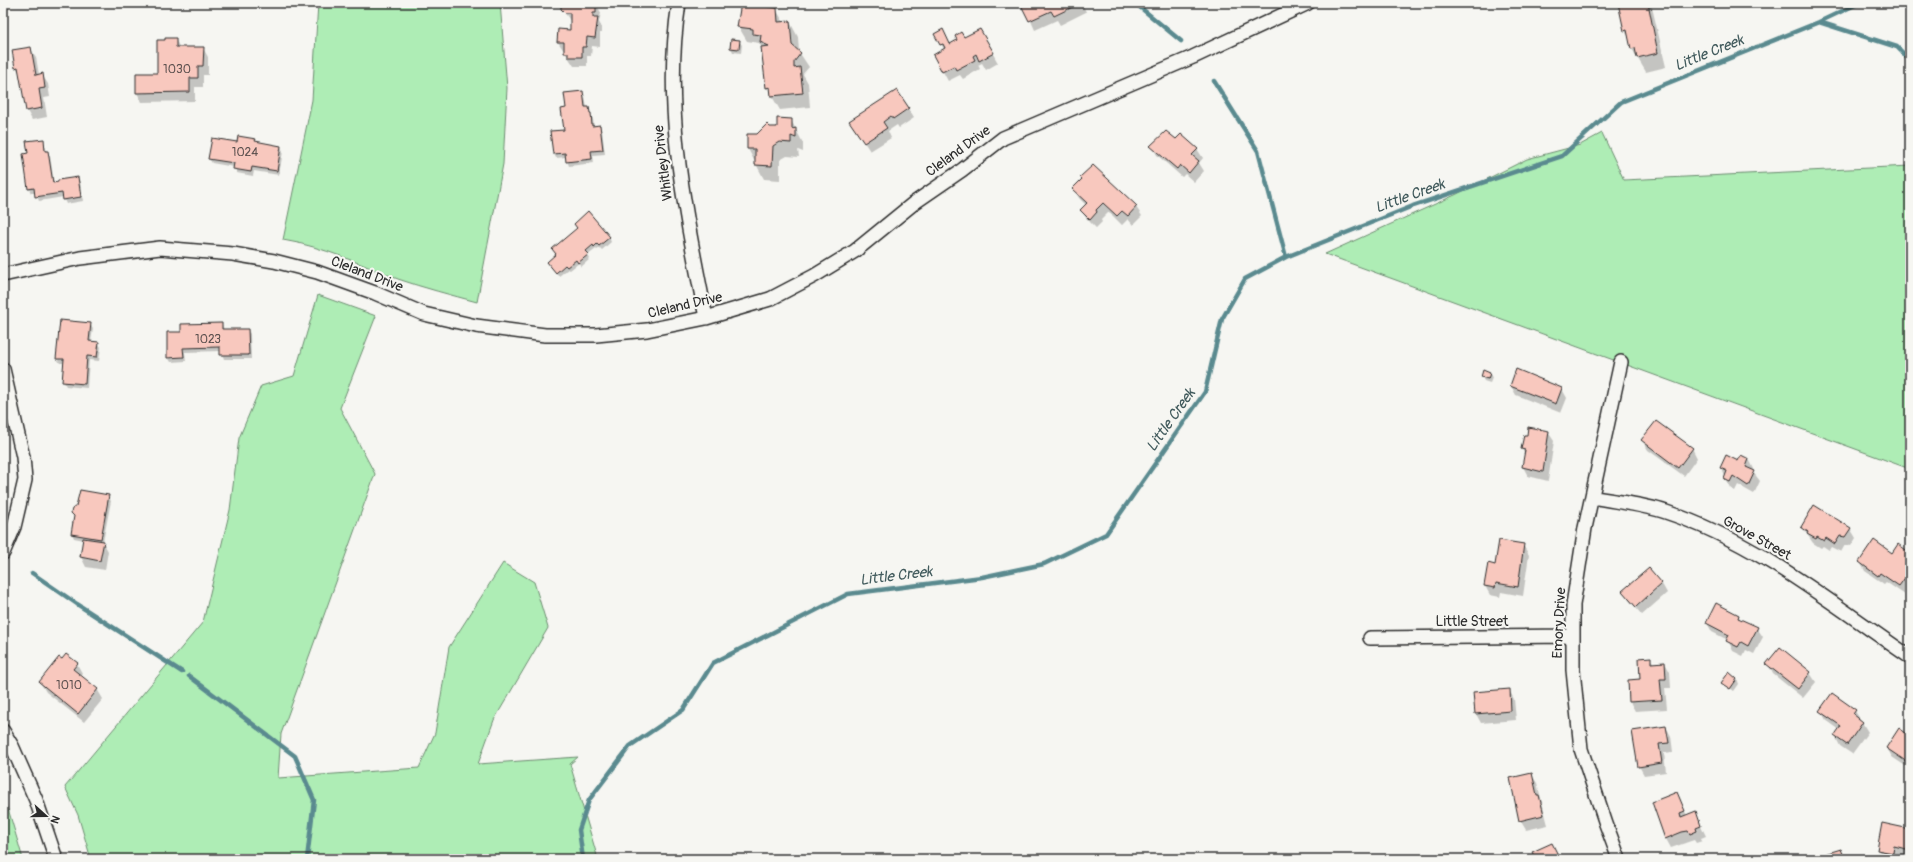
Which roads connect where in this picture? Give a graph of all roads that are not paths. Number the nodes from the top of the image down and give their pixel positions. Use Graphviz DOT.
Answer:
graph roads {
  1 [pos="679,3"];
  2 [pos="1308,3"];
  3 [pos="3,274"];
  4 [pos="706,318"];
  5 [pos="1621,362"];
  6 [pos="3,369"];
  7 [pos="1592,498"];
  8 [pos="3,553"];
  9 [pos="1573,636"];
  10 [pos="1370,638"];
  11 [pos="1910,657"];
  12 [pos="3,731"];
  13 [pos="56,859"];
  14 [pos="1619,859"];
  1 -- 4 [label="street, Whitley Drive"];
  2 -- 4 [label="street, Cleland Drive"];
  3 -- 4 [label="street, Cleland Drive"];
  5 -- 7 [label="street, Emory Drive"];
  6 -- 8 [label="street"];
  7 -- 9 [label="street, Emory Drive"];
  7 -- 11 [label="street, Grove Street"];
  9 -- 10 [label="street, Little Street"];
  9 -- 14 [label="street, Emory Drive"];
  12 -- 13 [label="street"];
}
